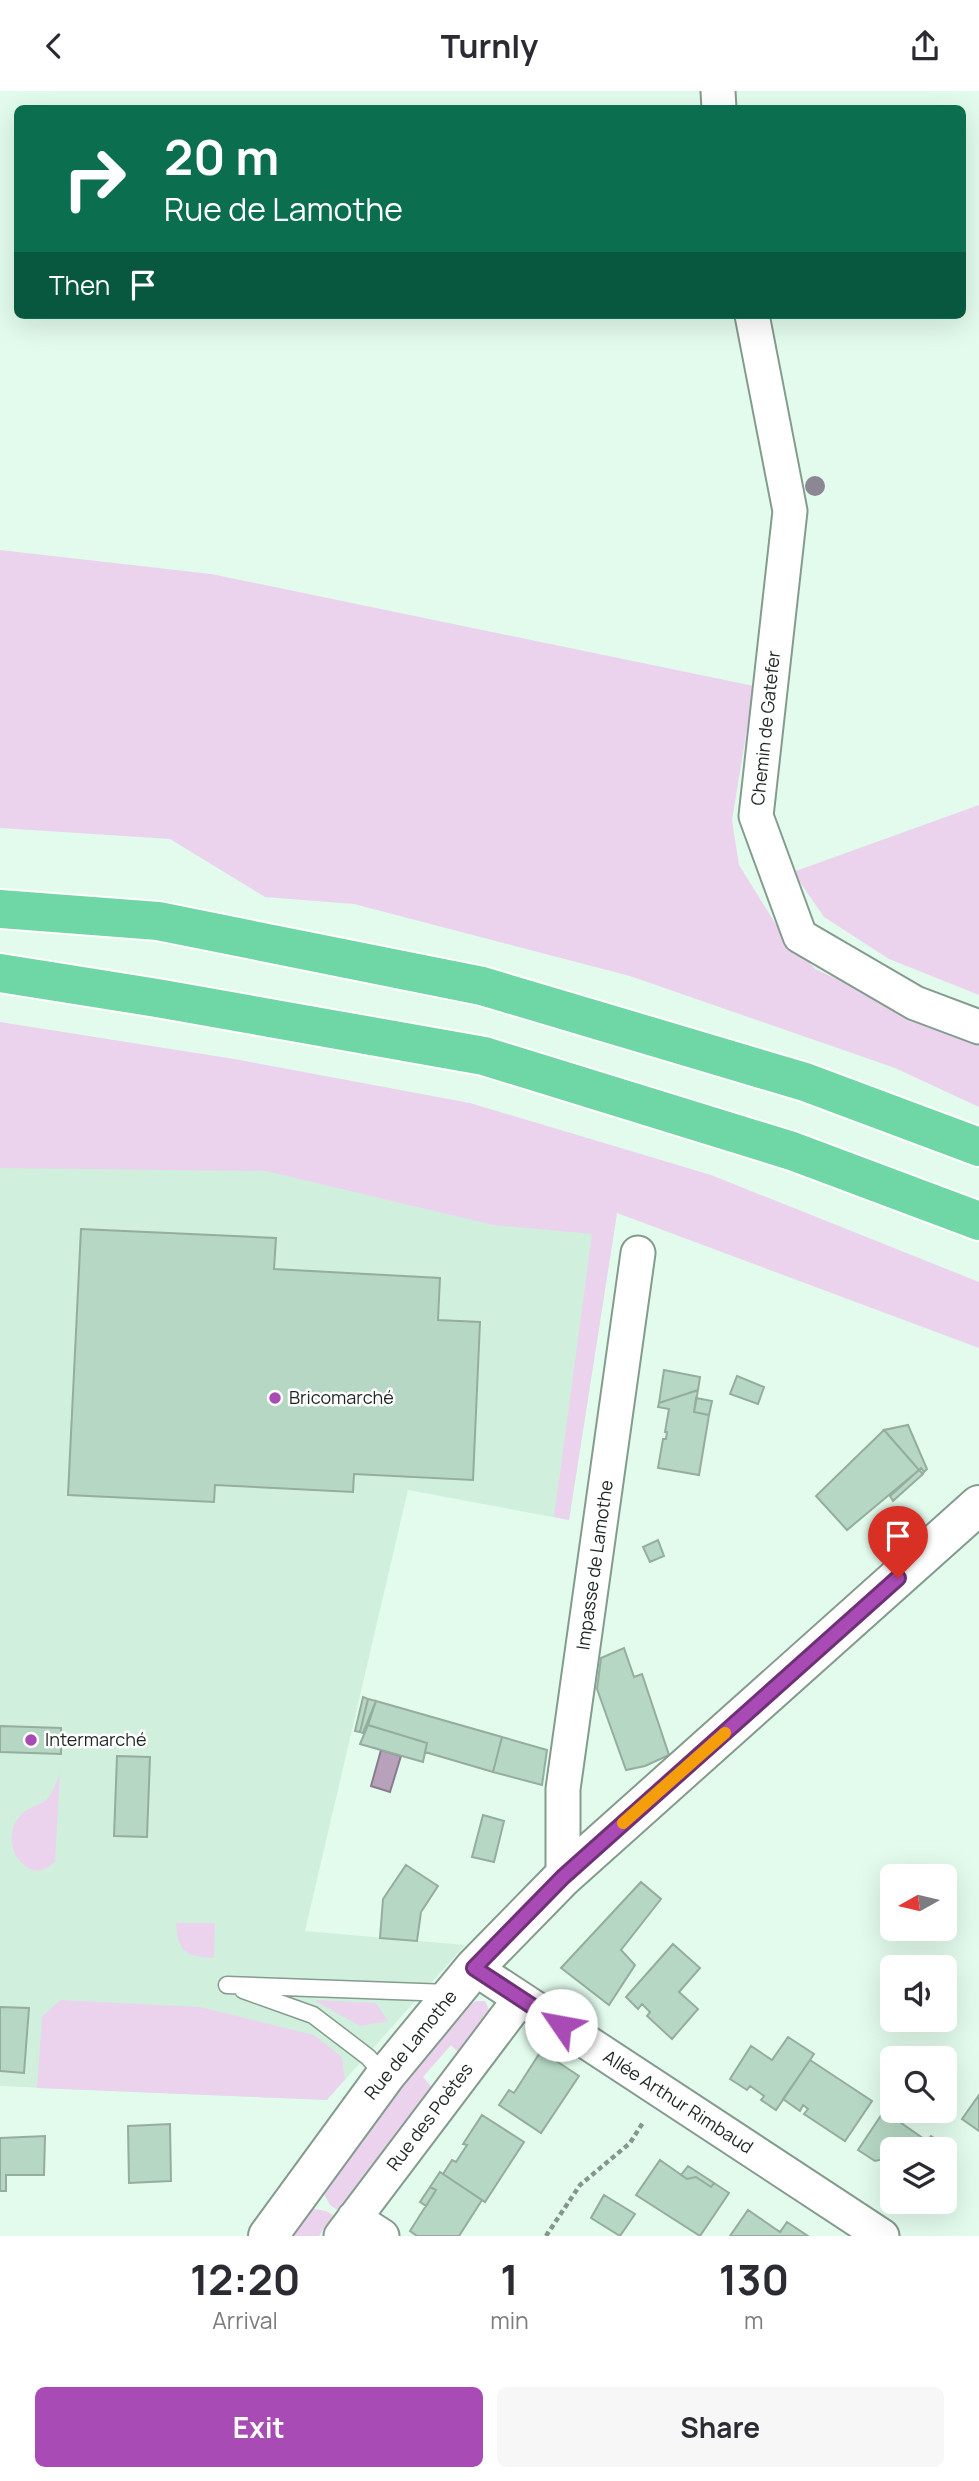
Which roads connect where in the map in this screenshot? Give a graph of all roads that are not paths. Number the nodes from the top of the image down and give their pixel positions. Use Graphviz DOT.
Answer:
graph roads {
  1 [pos="753,319"];
  2 [pos="0,909"];
  3 [pos="0,973"];
  4 [pos="979,1027"];
  5 [pos="979,1147"];
  6 [pos="979,1221"];
  7 [pos="638,1253"];
  8 [pos="979,1505"];
  9 [pos="563,1877"];
  10 [pos="463,1980"];
  11 [pos="520,1999"];
  12 [pos="384,2076"];
  13 [pos="348,2227"];
  14 [pos="268,2236"];
  15 [pos="382,2236"];
  16 [pos="882,2236"];
  1 -- 4 [label="street, Chemin de Gatefer"];
  2 -- 5 [label="highway"];
  3 -- 6 [label="highway"];
  7 -- 9 [label="street, Impasse de Lamothe"];
  8 -- 9 [label="street, Rue de Lamothe"];
  9 -- 10 [label="street, Rue de Lamothe"];
  10 -- 11 [label="street, Allée Arthur Rimbaud"];
  10 -- 12 [label="street, Rue de Lamothe"];
  10 -- 12 [label="lane"];
  11 -- 13 [label="street, Rue des Poètes"];
  11 -- 16 [label="street, Allée Arthur Rimbaud"];
  12 -- 14 [label="street, Rue de Lamothe"];
  13 -- 15 [label="street"];
}
